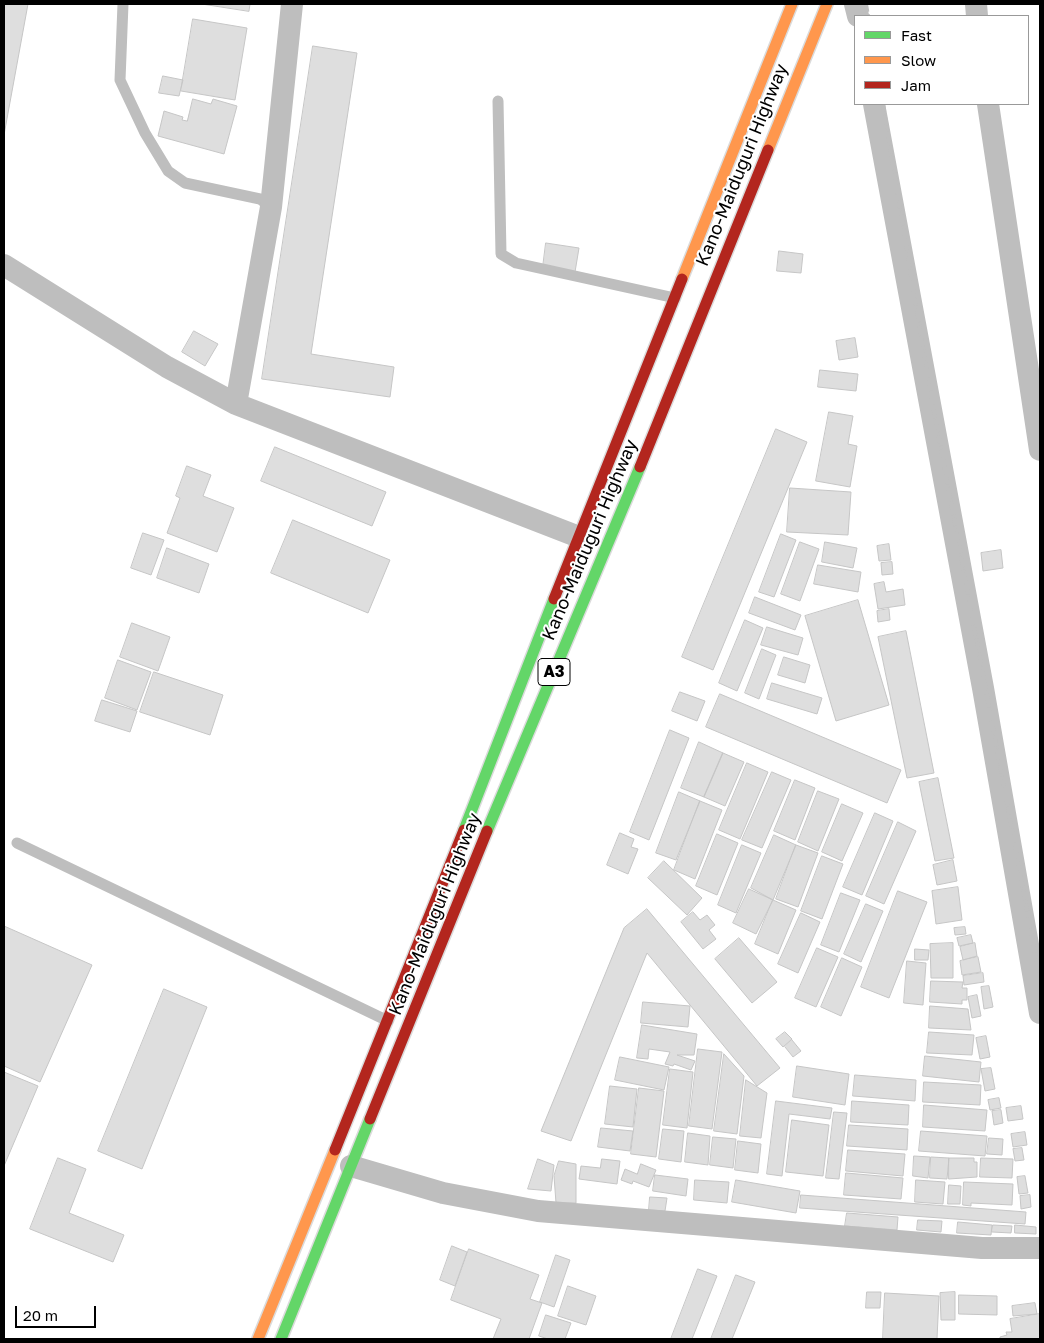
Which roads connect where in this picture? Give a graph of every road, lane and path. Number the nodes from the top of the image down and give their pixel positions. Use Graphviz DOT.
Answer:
graph roads {
  1 [pos="123,4"];
  2 [pos="292,4"];
  3 [pos="792,4"];
  4 [pos="827,4"];
  5 [pos="498,101"];
  6 [pos="874,105"];
  7 [pos="988,105"];
  8 [pos="271,207"];
  9 [pos="4,265"];
  10 [pos="675,298"];
  11 [pos="236,404"];
  12 [pos="1040,450"];
  13 [pos="579,538"];
  14 [pos="17,844"];
  15 [pos="1040,1013"];
  16 [pos="388,1021"];
  17 [pos="351,1166"];
  18 [pos="1040,1248"];
  19 [pos="258,1339"];
  20 [pos="281,1339"];
  1 -- 8 [label="lane"];
  2 -- 8 [label="street"];
  3 -- 10 [label="highway, Kano-Maiduguri Highway / A3"];
  4 -- 17 [label="highway, Kano-Maiduguri Highway / A3"];
  5 -- 10 [label="lane"];
  6 -- 15 [label="street"];
  7 -- 12 [label="street"];
  8 -- 11 [label="street"];
  9 -- 11 [label="street"];
  10 -- 13 [label="highway, Kano-Maiduguri Highway / A3"];
  11 -- 13 [label="street"];
  13 -- 16 [label="highway, Kano-Maiduguri Highway / A3"];
  14 -- 16 [label="lane"];
  16 -- 19 [label="highway, Kano-Maiduguri Highway / A3"];
  17 -- 18 [label="street"];
  17 -- 20 [label="highway, Kano-Maiduguri Highway / A3"];
}
